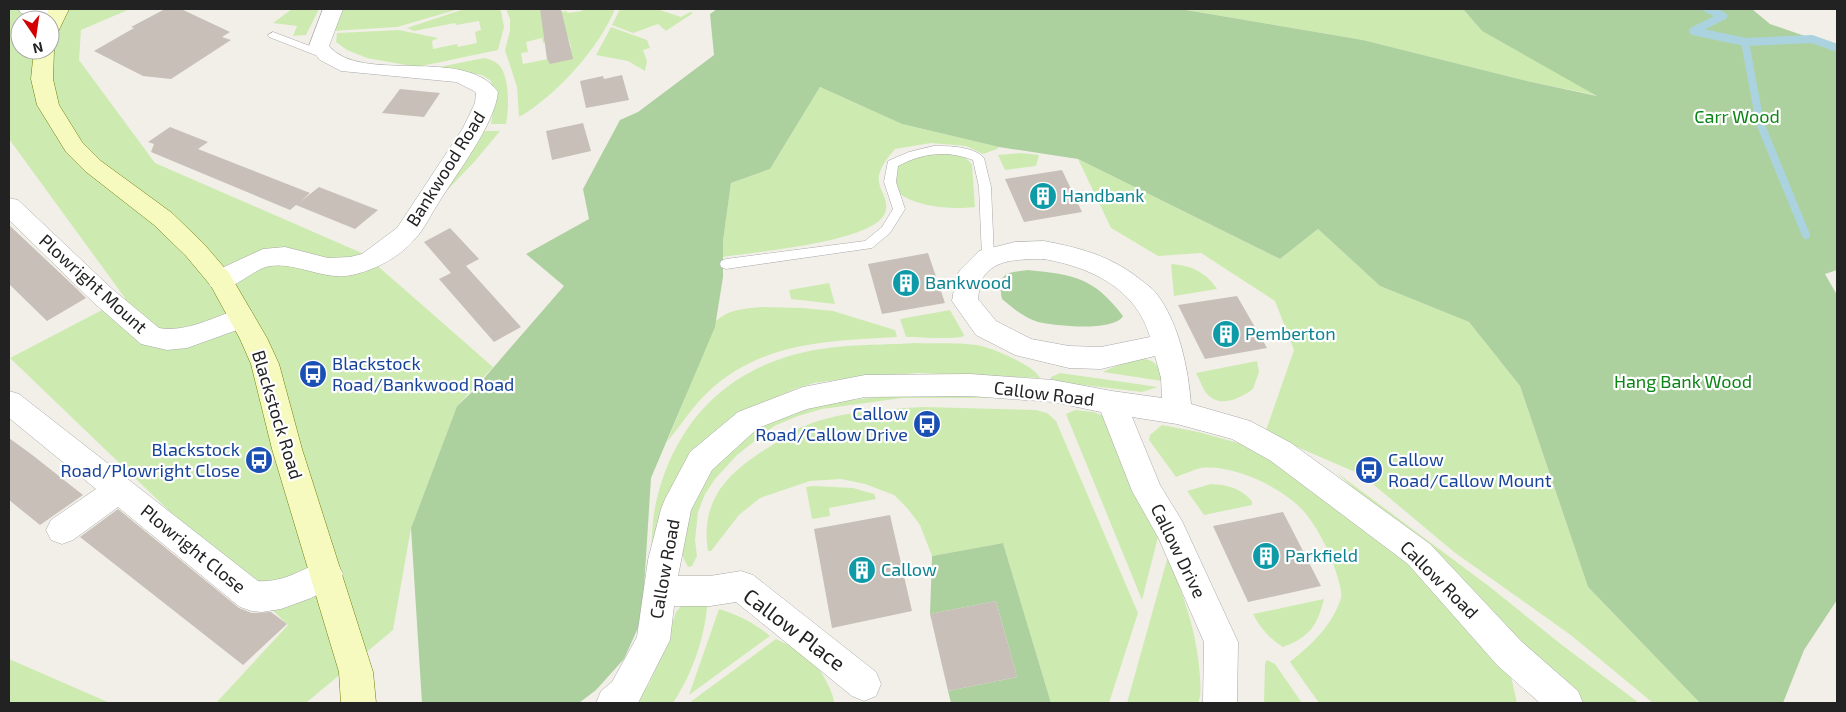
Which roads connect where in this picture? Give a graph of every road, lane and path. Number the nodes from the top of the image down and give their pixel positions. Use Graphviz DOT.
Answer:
graph roads {
  1 [pos="28,9"];
  2 [pos="333,9"];
  3 [pos="59,10"];
  4 [pos="274,35"];
  5 [pos="327,56"];
  6 [pos="43,60"];
  7 [pos="9,206"];
  8 [pos="988,257"];
  9 [pos="726,264"];
  10 [pos="220,280"];
  11 [pos="242,318"];
  12 [pos="1164,344"];
  13 [pos="9,402"];
  14 [pos="1112,403"];
  15 [pos="1177,412"];
  16 [pos="120,489"];
  17 [pos="62,530"];
  18 [pos="327,574"];
  19 [pos="660,591"];
  20 [pos="864,684"];
  21 [pos="359,703"];
  22 [pos="613,703"];
  23 [pos="1220,703"];
  24 [pos="1566,703"];
  1 -- 3 [label="street"];
  2 -- 5 [label="street"];
  4 -- 5 [label="lane"];
  5 -- 10 [label="street, Bankwood Road"];
  6 -- 10 [label="street, Blackstock Road"];
  7 -- 11 [label="street, Plowright Mount"];
  8 -- 9 [label="lane"];
  8 -- 12 [label="street"];
  8 -- 12 [label="street"];
  10 -- 11 [label="street, Blackstock Road"];
  11 -- 18 [label="street, Blackstock Road"];
  12 -- 15 [label="street"];
  13 -- 16 [label="street, Plowright Close"];
  14 -- 15 [label="street, Callow Road"];
  14 -- 19 [label="street, Callow Road"];
  14 -- 23 [label="street, Callow Drive"];
  15 -- 24 [label="street, Callow Road"];
  16 -- 17 [label="street"];
  16 -- 18 [label="street, Plowright Close"];
  18 -- 21 [label="street, Blackstock Road"];
  19 -- 20 [label="street, Callow Place"];
  19 -- 22 [label="street, Callow Road"];
}
